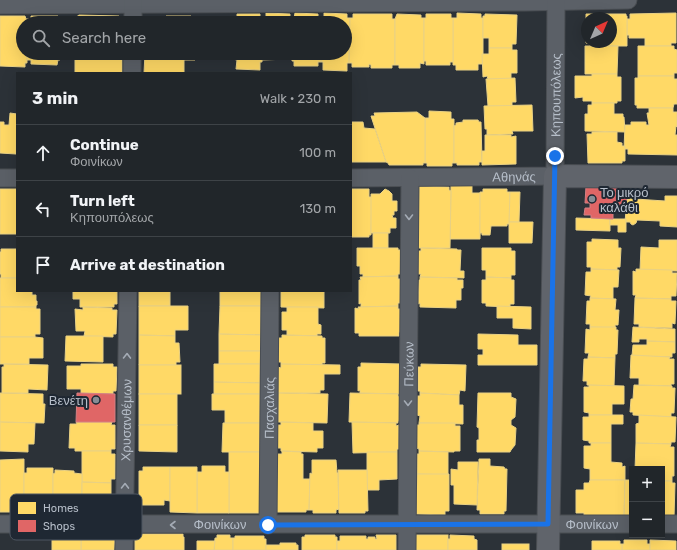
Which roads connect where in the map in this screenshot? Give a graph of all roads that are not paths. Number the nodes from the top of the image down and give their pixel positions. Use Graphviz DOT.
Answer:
graph roads {
  1 [pos="628,0"];
  2 [pos="556,1"];
  3 [pos="133,2"];
  4 [pos="0,5"];
  5 [pos="133,16"];
  6 [pos="132,60"];
  7 [pos="132,72"];
  8 [pos="555,176"];
  9 [pos="677,177"];
  10 [pos="0,178"];
  11 [pos="16,178"];
  12 [pos="352,178"];
  13 [pos="410,178"];
  14 [pos="128,292"];
  15 [pos="270,292"];
  16 [pos="125,494"];
  17 [pos="0,524"];
  18 [pos="10,524"];
  19 [pos="407,524"];
  20 [pos="548,524"];
  21 [pos="629,524"];
  22 [pos="665,524"];
  23 [pos="677,524"];
  24 [pos="142,525"];
  25 [pos="268,525"];
  26 [pos="124,540"];
  27 [pos="124,550"];
  28 [pos="407,550"];
  29 [pos="548,550"];
  1 -- 2 [label="street"];
  2 -- 3 [label="street"];
  2 -- 8 [label="street, Κηπουπόλεως"];
  3 -- 4 [label="street"];
  3 -- 5 [label="street"];
  6 -- 7 [label="street"];
  8 -- 9 [label="street, Αθηνάς"];
  8 -- 13 [label="street, Αθηνάς"];
  8 -- 20 [label="street, Κηπουπόλεως"];
  10 -- 11 [label="street"];
  12 -- 13 [label="street, Αθηνάς"];
  13 -- 19 [label="street, Πεύκων, one-way"];
  16 -- 14 [label="street, Χρυσανθέμων, one-way"];
  15 -- 25 [label="street, Πασχαλιάς"];
  17 -- 18 [label="street, Φοινίκων"];
  19 -- 20 [label="street, Φοινίκων"];
  19 -- 25 [label="street, Φοινίκων"];
  19 -- 28 [label="street, Πεύκων"];
  20 -- 21 [label="street, Φοινίκων"];
  20 -- 29 [label="street, Κηπουπόλεως"];
  22 -- 23 [label="street"];
  25 -- 24 [label="street, Φοινίκων, one-way"];
  26 -- 27 [label="street, Χρυσανθέμων"];
}
